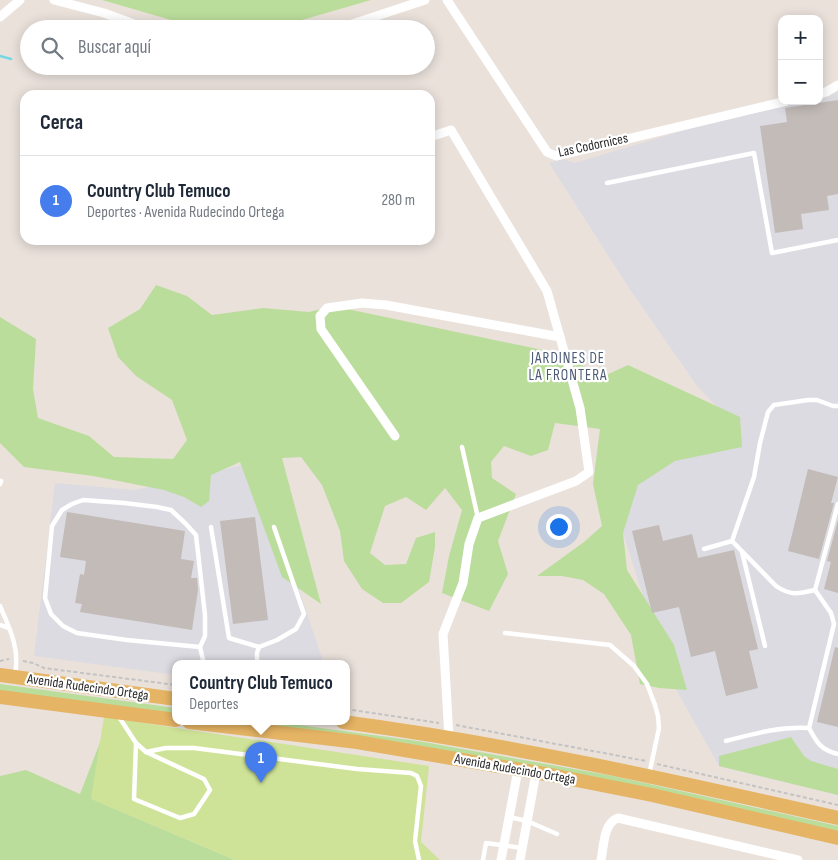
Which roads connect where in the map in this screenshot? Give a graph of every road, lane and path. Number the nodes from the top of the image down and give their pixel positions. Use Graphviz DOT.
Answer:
graph roads {
  1 [pos="20,0"];
  2 [pos="54,0"];
  3 [pos="425,0"];
  4 [pos="447,0"];
  5 [pos="0,17"];
  6 [pos="122,20"];
  7 [pos="364,20"];
  8 [pos="838,85"];
  9 [pos="823,93"];
  10 [pos="778,103"];
  11 [pos="435,135"];
  12 [pos="606,183"];
  13 [pos="838,240"];
  14 [pos="560,337"];
  15 [pos="838,406"];
  16 [pos="395,436"];
  17 [pos="462,447"];
  18 [pos="838,504"];
  19 [pos="478,518"];
  20 [pos="212,527"];
  21 [pos="274,527"];
  22 [pos="732,541"];
  23 [pos="704,549"];
  24 [pos="742,551"];
  25 [pos="815,590"];
  26 [pos="0,606"];
  27 [pos="0,625"];
  28 [pos="9,628"];
  29 [pos="505,633"];
  30 [pos="764,646"];
  31 [pos="200,647"];
  32 [pos="259,647"];
  33 [pos="17,660"];
  34 [pos="203,660"];
  35 [pos="257,660"];
  36 [pos="0,661"];
  37 [pos="7,676"];
  38 [pos="172,684"];
  39 [pos="0,697"];
  40 [pos="172,698"];
  41 [pos="116,713"];
  42 [pos="172,720"];
  43 [pos="350,723"];
  44 [pos="214,725"];
  45 [pos="808,728"];
  46 [pos="449,738"];
  47 [pos="136,742"];
  48 [pos="726,742"];
  49 [pos="146,752"];
  50 [pos="838,754"];
  51 [pos="518,770"];
  52 [pos="536,773"];
  53 [pos="649,775"];
  54 [pos="509,817"];
  55 [pos="838,818"];
  56 [pos="527,821"];
  57 [pos="557,834"];
  58 [pos="838,838"];
  59 [pos="504,846"];
  60 [pos="522,848"];
  61 [pos="419,860"];
  62 [pos="483,860"];
  63 [pos="501,860"];
  64 [pos="520,860"];
  65 [pos="601,860"];
  66 [pos="798,860"];
  1 -- 5 [label="street"];
  2 -- 6 [label="street"];
  3 -- 7 [label="street"];
  4 -- 10 [label="street, Las Codornices"];
  8 -- 9 [label="street"];
  11 -- 14 [label="street"];
  12 -- 13 [label="lane"];
  14 -- 16 [label="street"];
  14 -- 19 [label="street"];
  15 -- 22 [label="lane"];
  17 -- 19 [label="lane"];
  18 -- 25 [label="lane"];
  19 -- 46 [label="street"];
  20 -- 32 [label="lane"];
  21 -- 32 [label="lane"];
  22 -- 23 [label="lane"];
  22 -- 24 [label="lane"];
  24 -- 25 [label="lane"];
  24 -- 30 [label="lane"];
  25 -- 45 [label="lane"];
  26 -- 28 [label="lane"];
  27 -- 28 [label="lane"];
  28 -- 33 [label="lane"];
  29 -- 53 [label="lane"];
  31 -- 31 [label="lane"];
  31 -- 34 [label="lane"];
  32 -- 35 [label="lane"];
  33 -- 36 [label="path"];
  33 -- 37 [label="lane"];
  33 -- 38 [label="path"];
  37 -- 40 [label="main road, Avenida Rudecindo Ortega"];
  39 -- 41 [label="main road, Avenida Rudecindo Ortega"];
  41 -- 42 [label="main road, Avenida Rudecindo Ortega"];
  41 -- 47 [label="lane"];
  43 -- 46 [label="main road, Avenida Rudecindo Ortega"];
  44 -- 51 [label="main road, Avenida Rudecindo Ortega"];
  45 -- 48 [label="lane"];
  45 -- 50 [label="lane"];
  46 -- 53 [label="main road, Avenida Rudecindo Ortega"];
  47 -- 49 [label="lane"];
  47 -- 49 [label="lane"];
  49 -- 61 [label="lane"];
  51 -- 52 [label="main road, Avenida Rudecindo Ortega"];
  51 -- 54 [label="street"];
  52 -- 56 [label="street"];
  52 -- 58 [label="main road, Avenida Rudecindo Ortega"];
  53 -- 55 [label="main road, Avenida Rudecindo Ortega"];
  54 -- 56 [label="lane"];
  54 -- 59 [label="street"];
  56 -- 57 [label="lane"];
  56 -- 60 [label="street"];
  59 -- 60 [label="lane"];
  59 -- 62 [label="lane"];
  59 -- 63 [label="street"];
  60 -- 64 [label="street"];
  65 -- 66 [label="street"];
}
